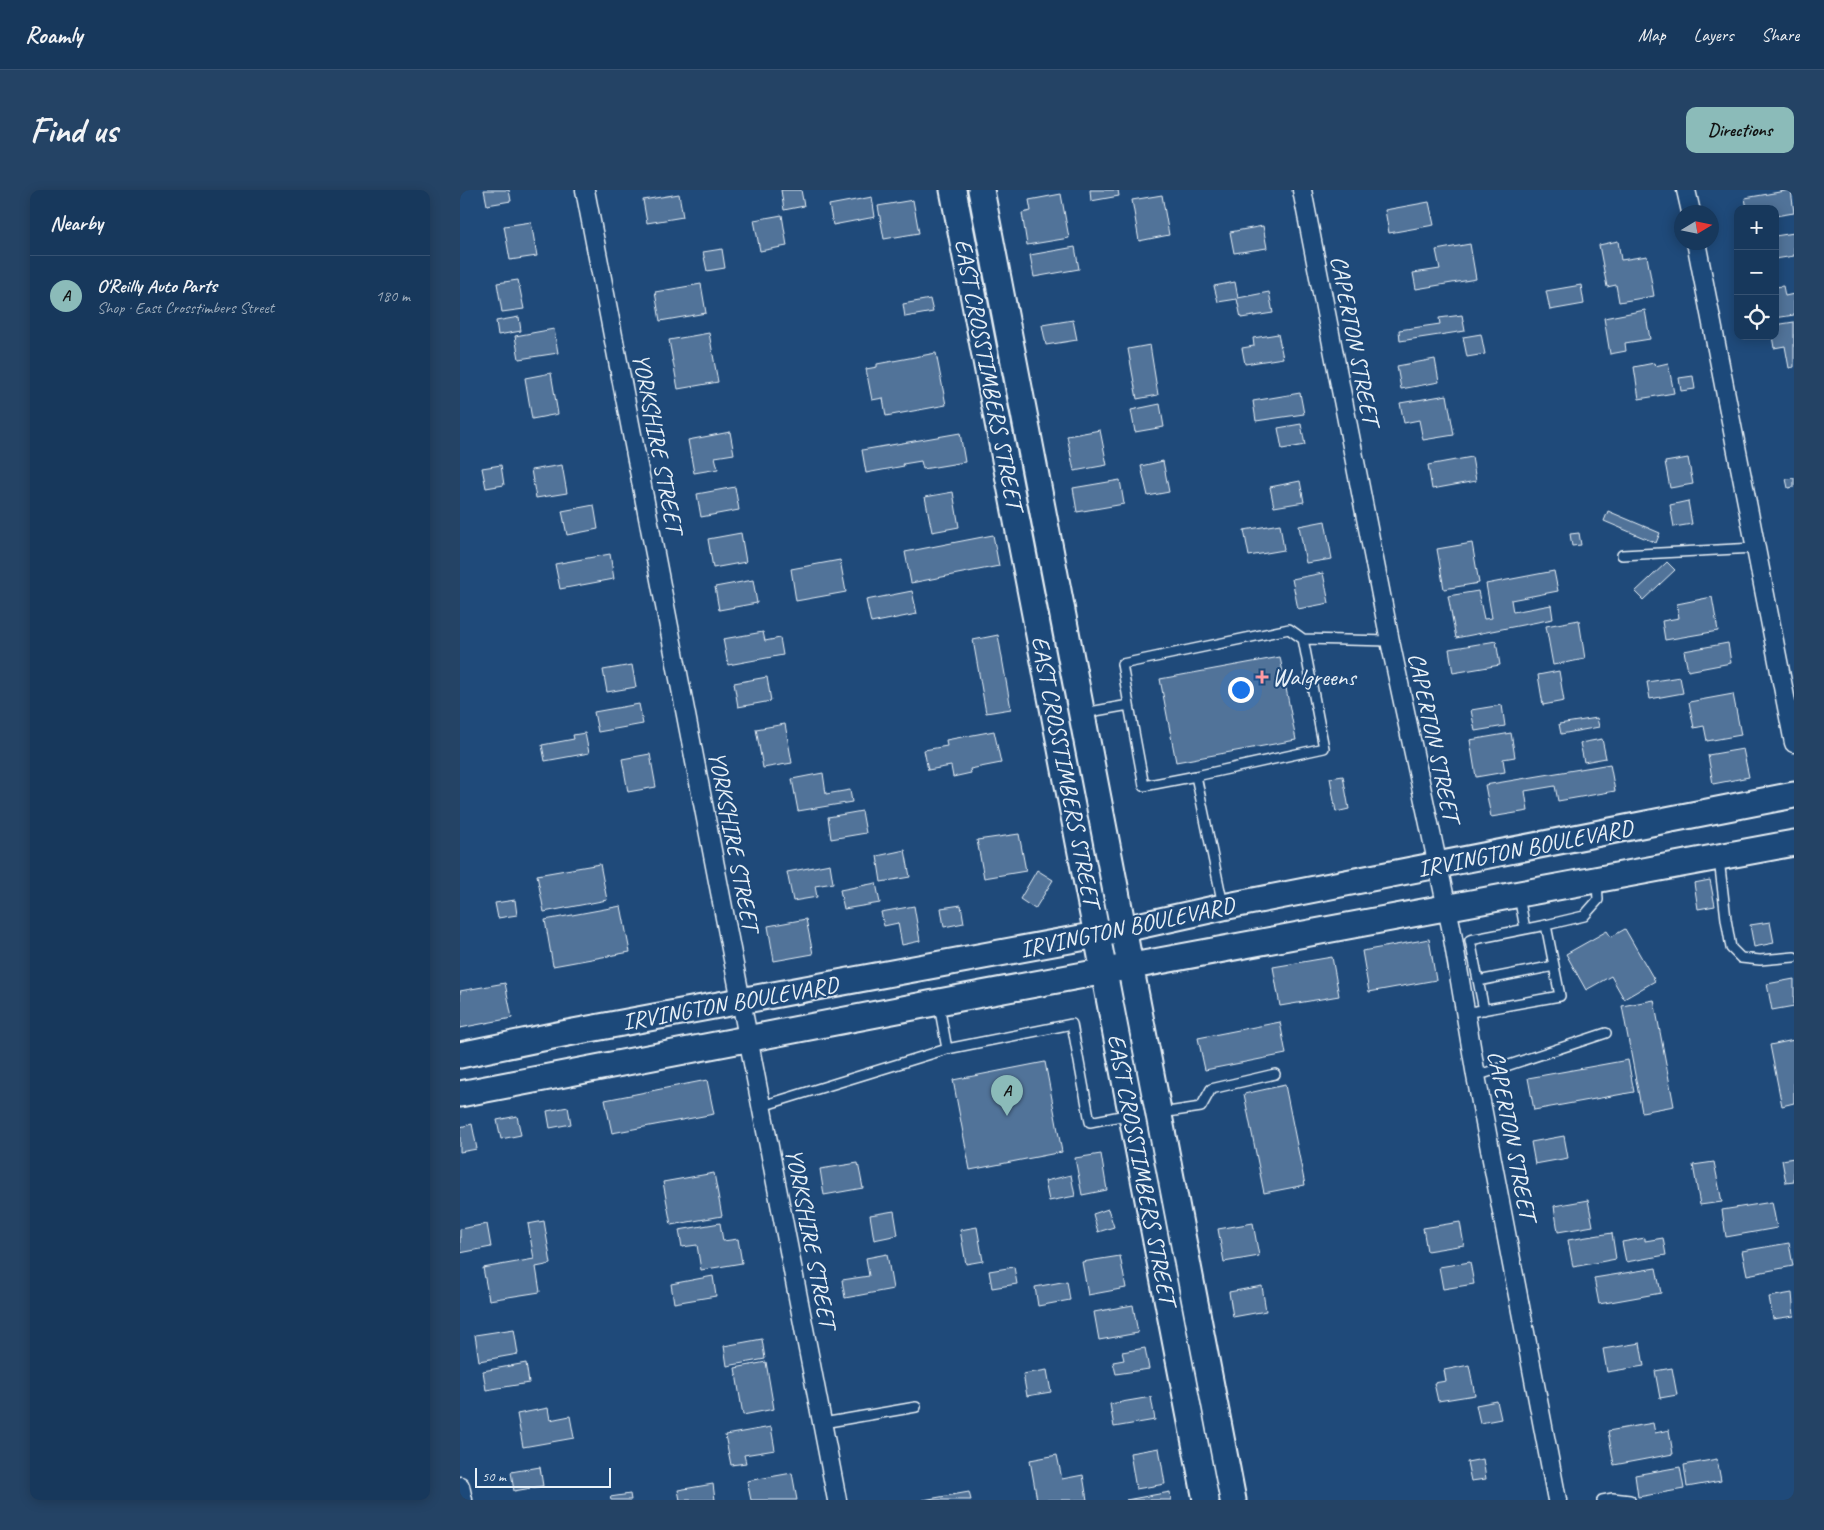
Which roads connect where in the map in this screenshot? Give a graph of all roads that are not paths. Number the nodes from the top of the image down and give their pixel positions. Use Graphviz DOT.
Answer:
graph roads {
  1 [pos="585,190"];
  2 [pos="953,190"];
  3 [pos="980,190"];
  4 [pos="1302,190"];
  5 [pos="1686,190"];
  6 [pos="1689,205"];
  7 [pos="1698,250"];
  8 [pos="1015,367"];
  9 [pos="989,370"];
  10 [pos="1756,548"];
  11 [pos="1622,555"];
  12 [pos="1304,639"];
  13 [pos="1390,641"];
  14 [pos="1129,705"];
  15 [pos="1082,716"];
  16 [pos="1056,722"];
  17 [pos="1794,743"];
  18 [pos="1196,776"];
  19 [pos="1794,795"];
  20 [pos="1794,843"];
  21 [pos="1719,856"];
  22 [pos="1437,865"];
  23 [pos="1597,879"];
  24 [pos="1519,894"];
  25 [pos="1223,907"];
  26 [pos="1446,907"];
  27 [pos="1546,924"];
  28 [pos="1122,928"];
  29 [pos="1525,929"];
  30 [pos="1097,935"];
  31 [pos="1794,957"];
  32 [pos="931,966"];
  33 [pos="1131,966"];
  34 [pos="1554,966"];
  35 [pos="1104,971"];
  36 [pos="1478,981"];
  37 [pos="741,1001"];
  38 [pos="938,1002"];
  39 [pos="1484,1010"];
  40 [pos="1465,1014"];
  41 [pos="1606,1033"];
  42 [pos="557,1035"];
  43 [pos="749,1038"];
  44 [pos="947,1049"];
  45 [pos="460,1055"];
  46 [pos="565,1074"];
  47 [pos="1275,1074"];
  48 [pos="1476,1076"];
  49 [pos="460,1094"];
  50 [pos="762,1106"];
  51 [pos="1132,1114"];
  52 [pos="1159,1114"];
  53 [pos="1186,1254"];
  54 [pos="1159,1258"];
  55 [pos="916,1407"];
  56 [pos="822,1423"];
  57 [pos="460,1486"];
  58 [pos="463,1500"];
  59 [pos="837,1500"];
  60 [pos="1206,1500"];
  61 [pos="1233,1500"];
  62 [pos="1557,1500"];
  63 [pos="1602,1500"];
  64 [pos="1630,1500"];
  1 -- 37 [label="street, YORKSHIRE STREET"];
  2 -- 9 [label="main road, EAST CROSSTIMBERS STREET"];
  3 -- 8 [label="main road, EAST CROSSTIMBERS STREET"];
  4 -- 13 [label="street, CAPERTON STREET"];
  5 -- 6 [label="street"];
  7 -- 10 [label="street"];
  8 -- 9 [label="main road"];
  8 -- 15 [label="main road, EAST CROSSTIMBERS STREET"];
  9 -- 16 [label="main road, EAST CROSSTIMBERS STREET"];
  10 -- 11 [label="lane"];
  10 -- 17 [label="street"];
  12 -- 13 [label="lane"];
  12 -- 14 [label="lane"];
  12 -- 18 [label="lane"];
  13 -- 22 [label="street, CAPERTON STREET"];
  14 -- 15 [label="lane"];
  14 -- 18 [label="lane"];
  15 -- 16 [label="main road"];
  15 -- 28 [label="main road, EAST CROSSTIMBERS STREET"];
  16 -- 30 [label="main road, EAST CROSSTIMBERS STREET"];
  18 -- 25 [label="lane"];
  19 -- 22 [label="main road, IRVINGTON BOULEVARD"];
  20 -- 21 [label="main road, IRVINGTON BOULEVARD"];
  21 -- 23 [label="main road, IRVINGTON BOULEVARD"];
  21 -- 31 [label="lane"];
  22 -- 25 [label="main road, IRVINGTON BOULEVARD"];
  22 -- 26 [label="street, CAPERTON STREET"];
  23 -- 24 [label="main road, IRVINGTON BOULEVARD"];
  23 -- 27 [label="lane"];
  24 -- 26 [label="main road, IRVINGTON BOULEVARD"];
  24 -- 29 [label="lane"];
  25 -- 28 [label="main road, IRVINGTON BOULEVARD"];
  26 -- 33 [label="main road, IRVINGTON BOULEVARD"];
  26 -- 40 [label="street, CAPERTON STREET"];
  27 -- 29 [label="lane"];
  27 -- 34 [label="lane"];
  28 -- 30 [label="main road, IRVINGTON BOULEVARD"];
  28 -- 33 [label="main road, EAST CROSSTIMBERS STREET"];
  29 -- 36 [label="lane"];
  30 -- 32 [label="main road, IRVINGTON BOULEVARD"];
  30 -- 35 [label="main road, EAST CROSSTIMBERS STREET"];
  32 -- 37 [label="main road, IRVINGTON BOULEVARD"];
  32 -- 38 [label="main road"];
  33 -- 35 [label="main road, IRVINGTON BOULEVARD"];
  33 -- 52 [label="main road, EAST CROSSTIMBERS STREET"];
  34 -- 36 [label="lane"];
  34 -- 39 [label="lane"];
  35 -- 38 [label="main road, IRVINGTON BOULEVARD"];
  35 -- 51 [label="main road, EAST CROSSTIMBERS STREET"];
  36 -- 39 [label="lane"];
  37 -- 42 [label="main road, IRVINGTON BOULEVARD"];
  37 -- 43 [label="street, YORKSHIRE STREET"];
  38 -- 43 [label="main road, IRVINGTON BOULEVARD"];
  38 -- 44 [label="lane"];
  39 -- 40 [label="lane"];
  40 -- 48 [label="street, CAPERTON STREET"];
  41 -- 48 [label="lane"];
  42 -- 45 [label="main road, IRVINGTON BOULEVARD"];
  42 -- 46 [label="main road"];
  43 -- 46 [label="main road, IRVINGTON BOULEVARD"];
  43 -- 50 [label="street, YORKSHIRE STREET"];
  44 -- 50 [label="lane"];
  44 -- 51 [label="lane"];
  46 -- 49 [label="main road, IRVINGTON BOULEVARD"];
  47 -- 52 [label="lane"];
  48 -- 62 [label="street, CAPERTON STREET"];
  50 -- 56 [label="street, YORKSHIRE STREET"];
  51 -- 54 [label="main road, EAST CROSSTIMBERS STREET"];
  52 -- 53 [label="main road, EAST CROSSTIMBERS STREET"];
  53 -- 54 [label="main road"];
  53 -- 61 [label="main road, EAST CROSSTIMBERS STREET"];
  54 -- 60 [label="main road, EAST CROSSTIMBERS STREET"];
  55 -- 56 [label="lane"];
  56 -- 59 [label="street, YORKSHIRE STREET"];
  57 -- 58 [label="street"];
  63 -- 64 [label="lane"];
}
